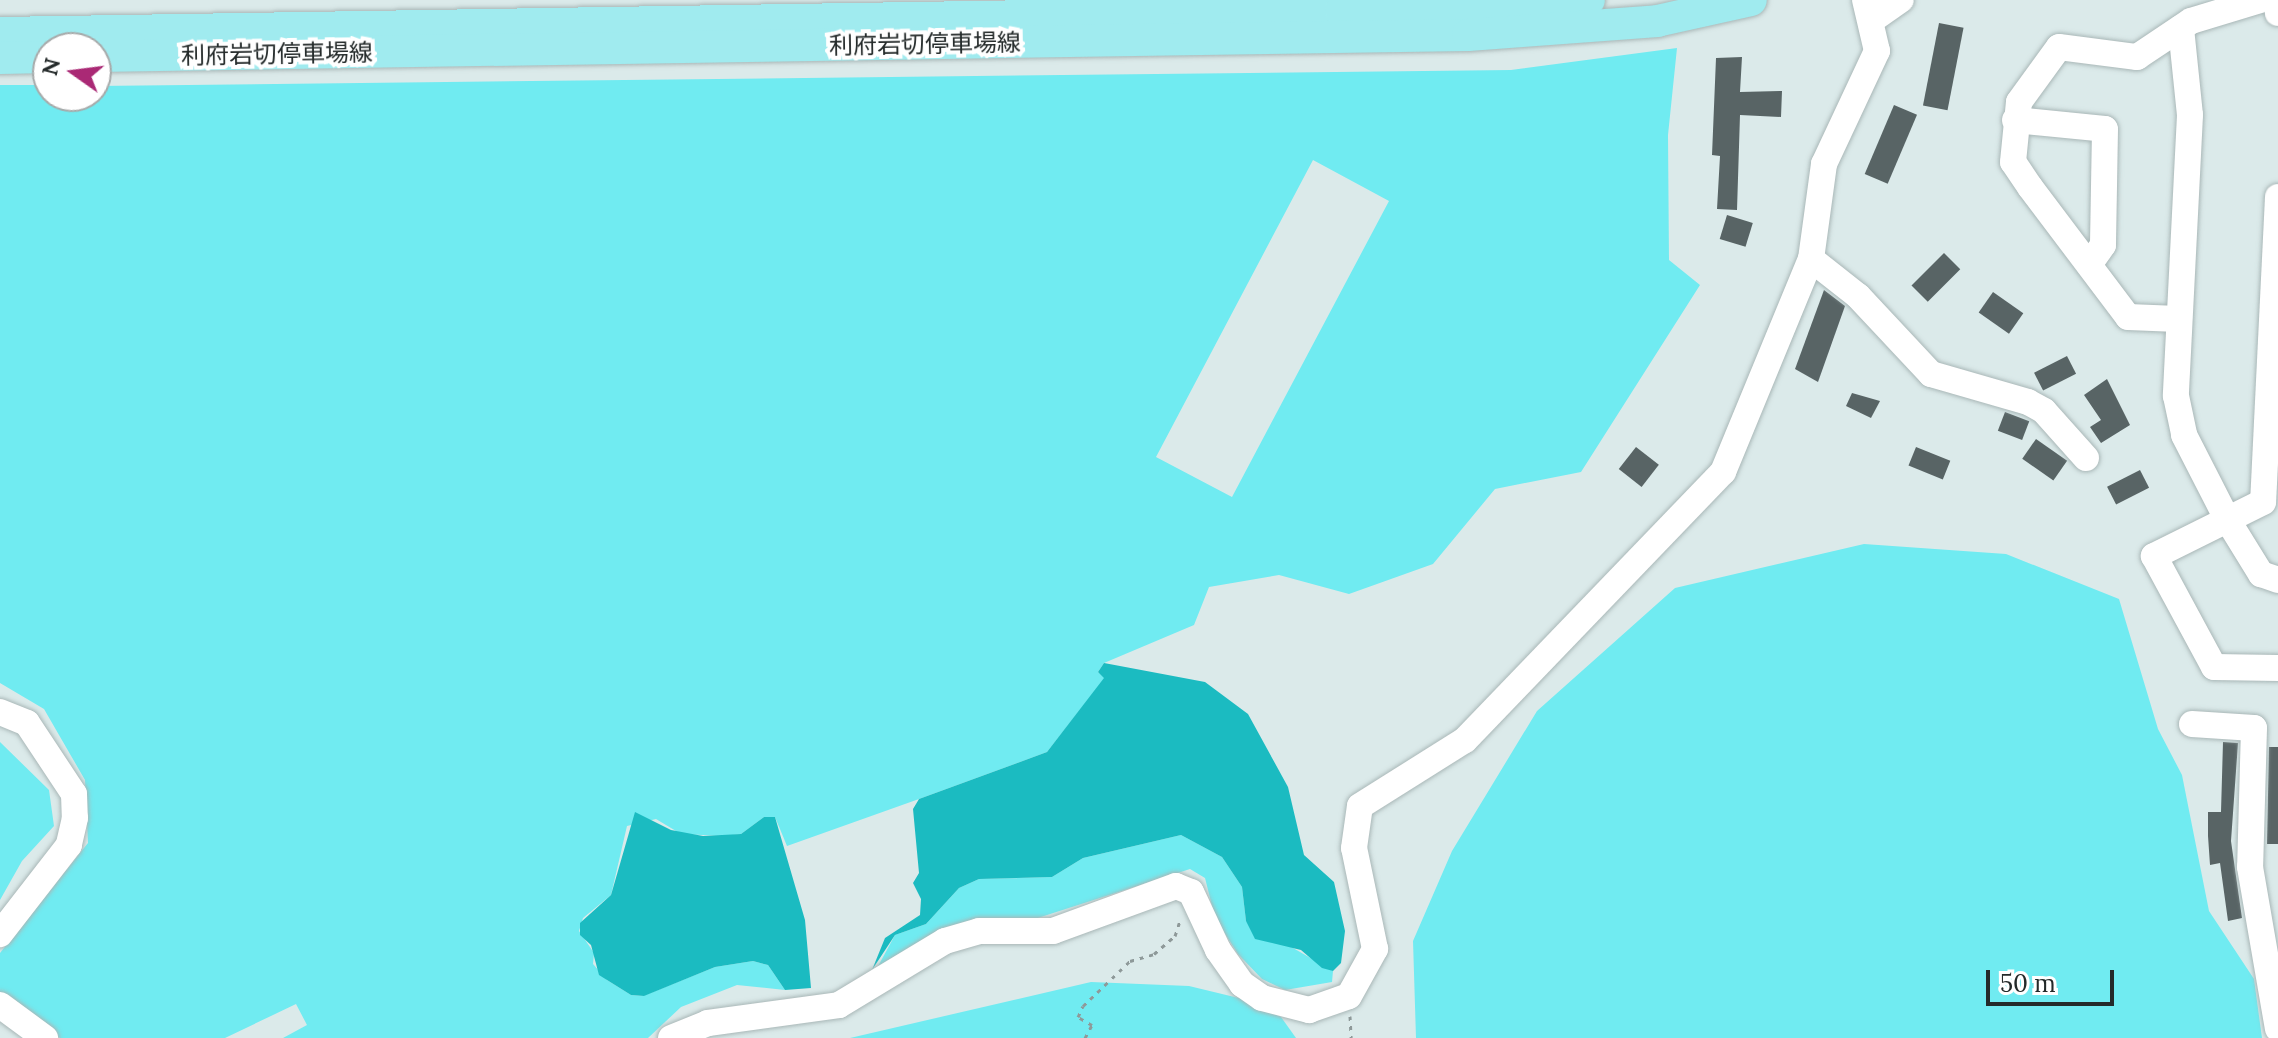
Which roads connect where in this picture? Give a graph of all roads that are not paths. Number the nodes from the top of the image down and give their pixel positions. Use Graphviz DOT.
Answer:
graph roads {
  1 [pos="1589,0"];
  2 [pos="1751,0"];
  3 [pos="1901,0"];
  4 [pos="2260,0"];
  5 [pos="2277,0"];
  6 [pos="1868,10"];
  7 [pos="2278,13"];
  8 [pos="2181,28"];
  9 [pos="0,33"];
  10 [pos="112,56"];
  11 [pos="32,57"];
  12 [pos="0,58"];
  13 [pos="2015,120"];
  14 [pos="2278,197"];
  15 [pos="1811,259"];
  16 [pos="2089,265"];
  17 [pos="2178,319"];
  18 [pos="2276,321"];
  19 [pos="2086,458"];
  20 [pos="2227,519"];
  21 [pos="2278,580"];
  22 [pos="2278,668"];
  23 [pos="0,712"];
  24 [pos="2192,724"];
  25 [pos="2266,729"];
  26 [pos="0,934"];
  27 [pos="0,1005"];
  28 [pos="2278,1029"];
  29 [pos="45,1038"];
  30 [pos="671,1038"];
  1 -- 9 [label="main road, 利府岩切停車場線"];
  2 -- 10 [label="main road, 利府岩切停車場線"];
  3 -- 6 [label="street"];
  4 -- 8 [label="street"];
  5 -- 7 [label="street"];
  6 -- 15 [label="street"];
  8 -- 13 [label="street"];
  8 -- 17 [label="street"];
  11 -- 12 [label="main road"];
  13 -- 16 [label="street"];
  13 -- 16 [label="street"];
  14 -- 18 [label="street"];
  15 -- 19 [label="street"];
  15 -- 30 [label="street"];
  16 -- 17 [label="street"];
  17 -- 20 [label="street"];
  18 -- 20 [label="street"];
  20 -- 21 [label="street"];
  20 -- 22 [label="street"];
  23 -- 26 [label="street"];
  24 -- 25 [label="street"];
  25 -- 28 [label="street"];
  27 -- 29 [label="street"];
}
